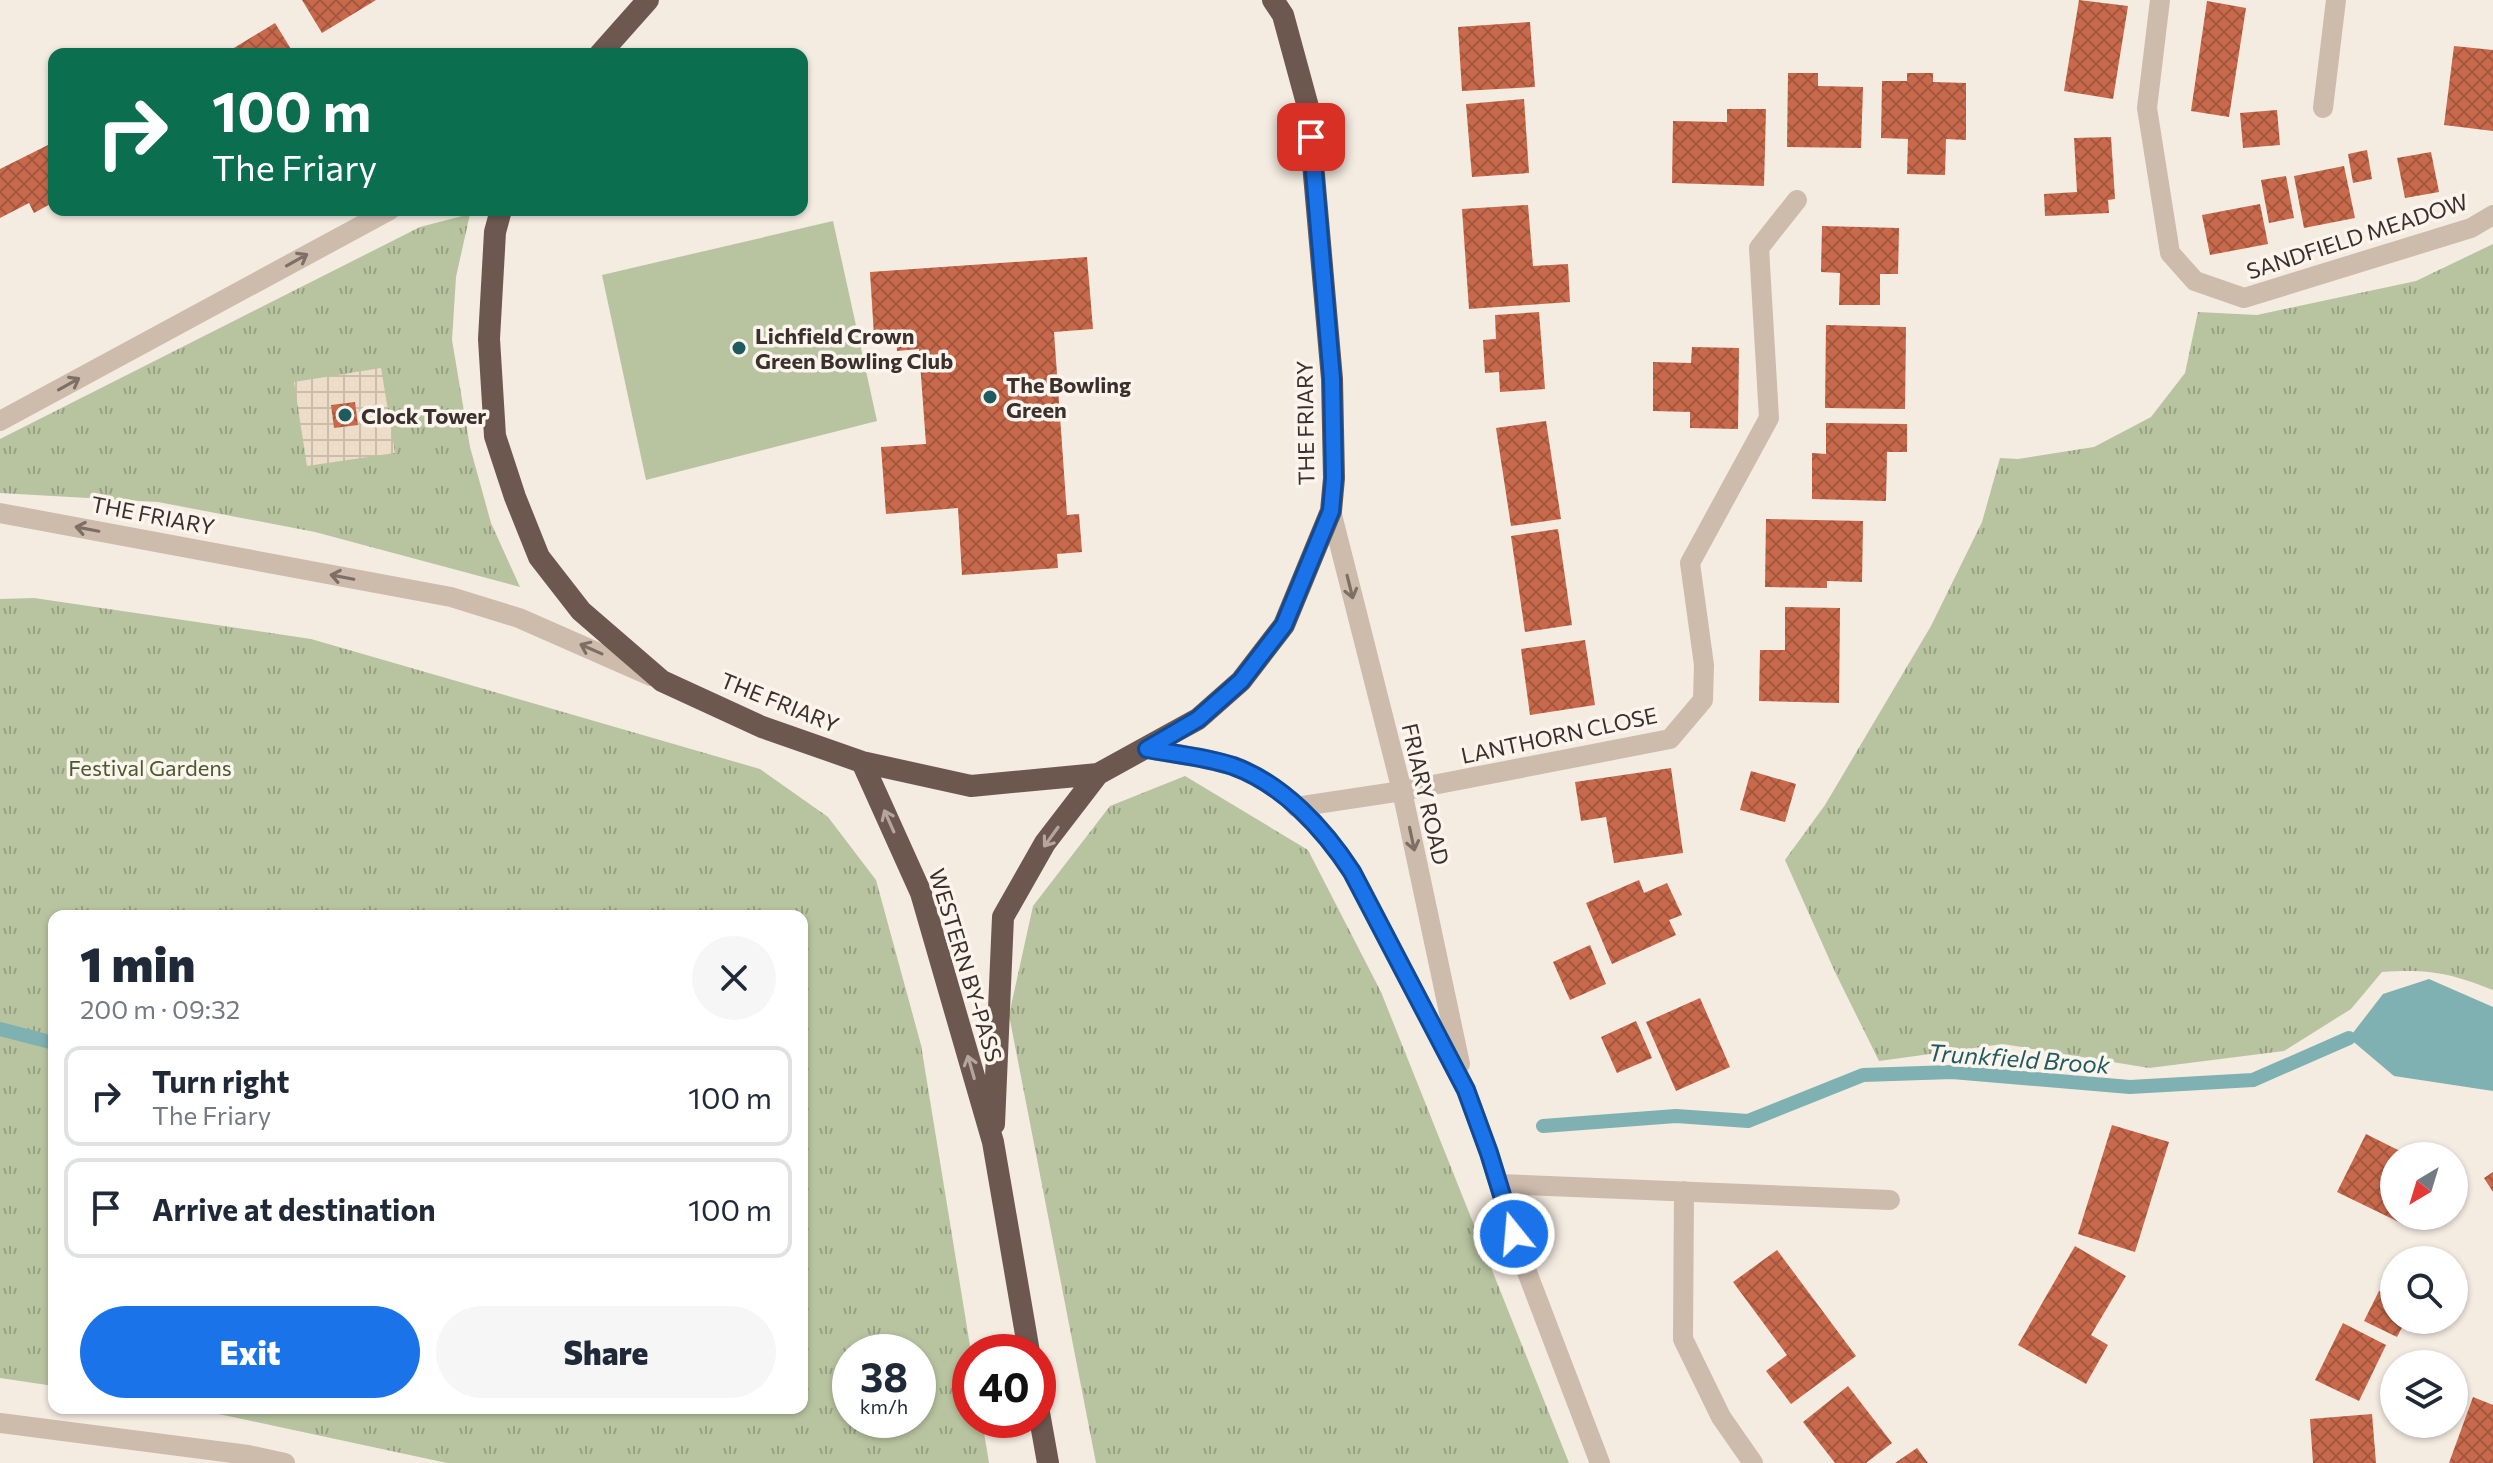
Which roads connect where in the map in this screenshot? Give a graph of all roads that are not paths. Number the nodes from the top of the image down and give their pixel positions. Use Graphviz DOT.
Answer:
graph roads {
  1 [pos="648,0"];
  2 [pos="1273,0"];
  3 [pos="2160,0"];
  4 [pos="2336,0"];
  5 [pos="605,48"];
  6 [pos="2323,108"];
  7 [pos="1797,200"];
  8 [pos="2493,215"];
  9 [pos="379,216"];
  10 [pos="499,216"];
  11 [pos="0,421"];
  12 [pos="1331,511"];
  13 [pos="0,513"];
  14 [pos="662,681"];
  15 [pos="1147,749"];
  16 [pos="862,762"];
  17 [pos="1098,774"];
  18 [pos="1402,791"];
  19 [pos="1296,807"];
  20 [pos="1466,1090"];
  21 [pos="993,1142"];
  22 [pos="1499,1184"];
  23 [pos="1684,1191"];
  24 [pos="1890,1200"];
  25 [pos="1026,1334"];
  26 [pos="0,1423"];
  27 [pos="1044,1438"];
  28 [pos="285,1463"];
  29 [pos="1048,1463"];
  30 [pos="1600,1463"];
  31 [pos="1753,1463"];
  1 -- 5 [label="highway"];
  2 -- 12 [label="highway, THE FRIARY"];
  3 -- 8 [label="street, SANDFIELD MEADOW"];
  4 -- 6 [label="street"];
  7 -- 18 [label="street, LANTHORN CLOSE"];
  11 -- 9 [label="street, one-way"];
  10 -- 14 [label="highway, THE FRIARY"];
  12 -- 15 [label="highway, THE FRIARY"];
  12 -- 18 [label="street, FRIARY ROAD, one-way"];
  14 -- 13 [label="street, THE FRIARY, one-way"];
  14 -- 16 [label="highway, THE FRIARY"];
  15 -- 17 [label="highway, THE FRIARY"];
  15 -- 19 [label="street, FRIARY ROAD"];
  16 -- 17 [label="highway, THE FRIARY"];
  21 -- 16 [label="highway, WESTERN BY-PASS, one-way"];
  17 -- 21 [label="highway, WESTERN BY-PASS, one-way"];
  18 -- 19 [label="street, LANTHORN CLOSE"];
  18 -- 20 [label="street, FRIARY ROAD, one-way"];
  19 -- 20 [label="street, FRIARY ROAD"];
  20 -- 22 [label="street, FRIARY ROAD"];
  21 -- 25 [label="highway, WESTERN BY-PASS"];
  22 -- 23 [label="street"];
  22 -- 30 [label="street, FRIARY ROAD"];
  23 -- 24 [label="street"];
  23 -- 31 [label="street"];
  26 -- 28 [label="street"];
  27 -- 29 [label="highway"];
}
